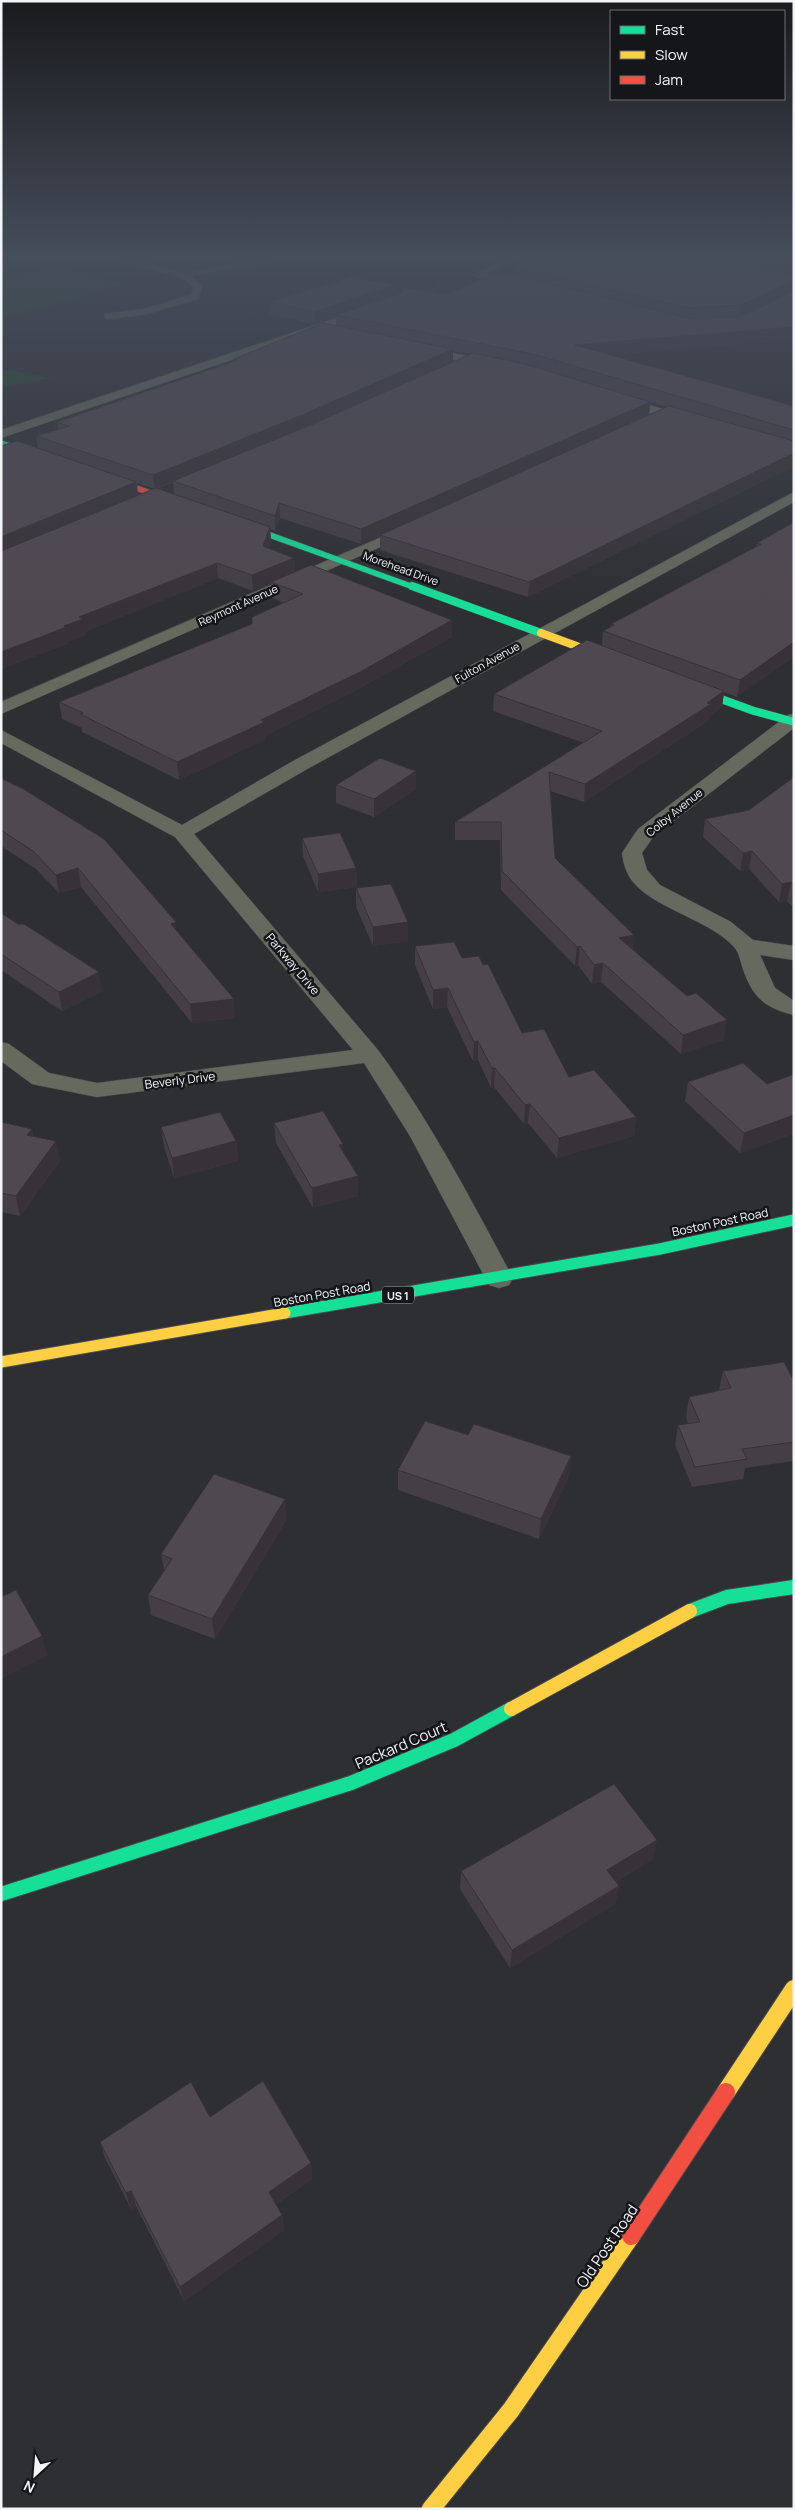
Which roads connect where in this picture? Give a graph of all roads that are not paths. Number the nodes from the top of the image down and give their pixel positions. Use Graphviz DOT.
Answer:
graph roads {
  1 [pos="171,376"];
  2 [pos="599,395"];
  3 [pos="666,414"];
  4 [pos="648,422"];
  5 [pos="703,424"];
  6 [pos="1,434"];
  7 [pos="1,442"];
  8 [pos="57,461"];
  9 [pos="94,474"];
  10 [pos="176,488"];
  11 [pos="159,496"];
  12 [pos="794,496"];
  13 [pos="141,503"];
  14 [pos="196,508"];
  15 [pos="223,518"];
  16 [pos="431,519"];
  17 [pos="342,560"];
  18 [pos="541,632"];
  19 [pos="624,663"];
  20 [pos="680,684"];
  21 [pos="1,709"];
  22 [pos="792,720"];
  23 [pos="1,735"];
  24 [pos="182,832"];
  25 [pos="746,946"];
  26 [pos="794,953"];
  27 [pos="794,1008"];
  28 [pos="1,1049"];
  29 [pos="370,1055"];
  30 [pos="794,1220"];
  31 [pos="499,1278"];
  32 [pos="1,1362"];
  33 [pos="794,1587"];
  34 [pos="1,1894"];
  35 [pos="794,1989"];
  36 [pos="431,2509"];
  1 -- 6 [label="street"];
  2 -- 3 [label="street"];
  3 -- 4 [label="street"];
  3 -- 5 [label="street"];
  7 -- 8 [label="street"];
  9 -- 11 [label="street"];
  10 -- 11 [label="street"];
  11 -- 13 [label="street"];
  11 -- 14 [label="street"];
  12 -- 18 [label="street, Fulton Avenue"];
  15 -- 17 [label="street, Morehead Drive"];
  16 -- 17 [label="street, Reymont Avenue"];
  17 -- 18 [label="street, Morehead Drive"];
  17 -- 21 [label="street, Reymont Avenue"];
  18 -- 19 [label="street, Morehead Drive"];
  18 -- 24 [label="street, Fulton Avenue"];
  20 -- 22 [label="street"];
  22 -- 25 [label="street, Colby Avenue"];
  23 -- 24 [label="street, Parkway Drive"];
  24 -- 29 [label="street, Parkway Drive"];
  25 -- 26 [label="street"];
  25 -- 27 [label="street"];
  28 -- 29 [label="street, Beverly Drive"];
  29 -- 31 [label="street, Parkway Drive"];
  30 -- 31 [label="street, Boston Post Road / US 1"];
  31 -- 32 [label="street, Boston Post Road / US 1"];
  33 -- 34 [label="street, Packard Court"];
  35 -- 36 [label="street, Old Post Road"];
}
